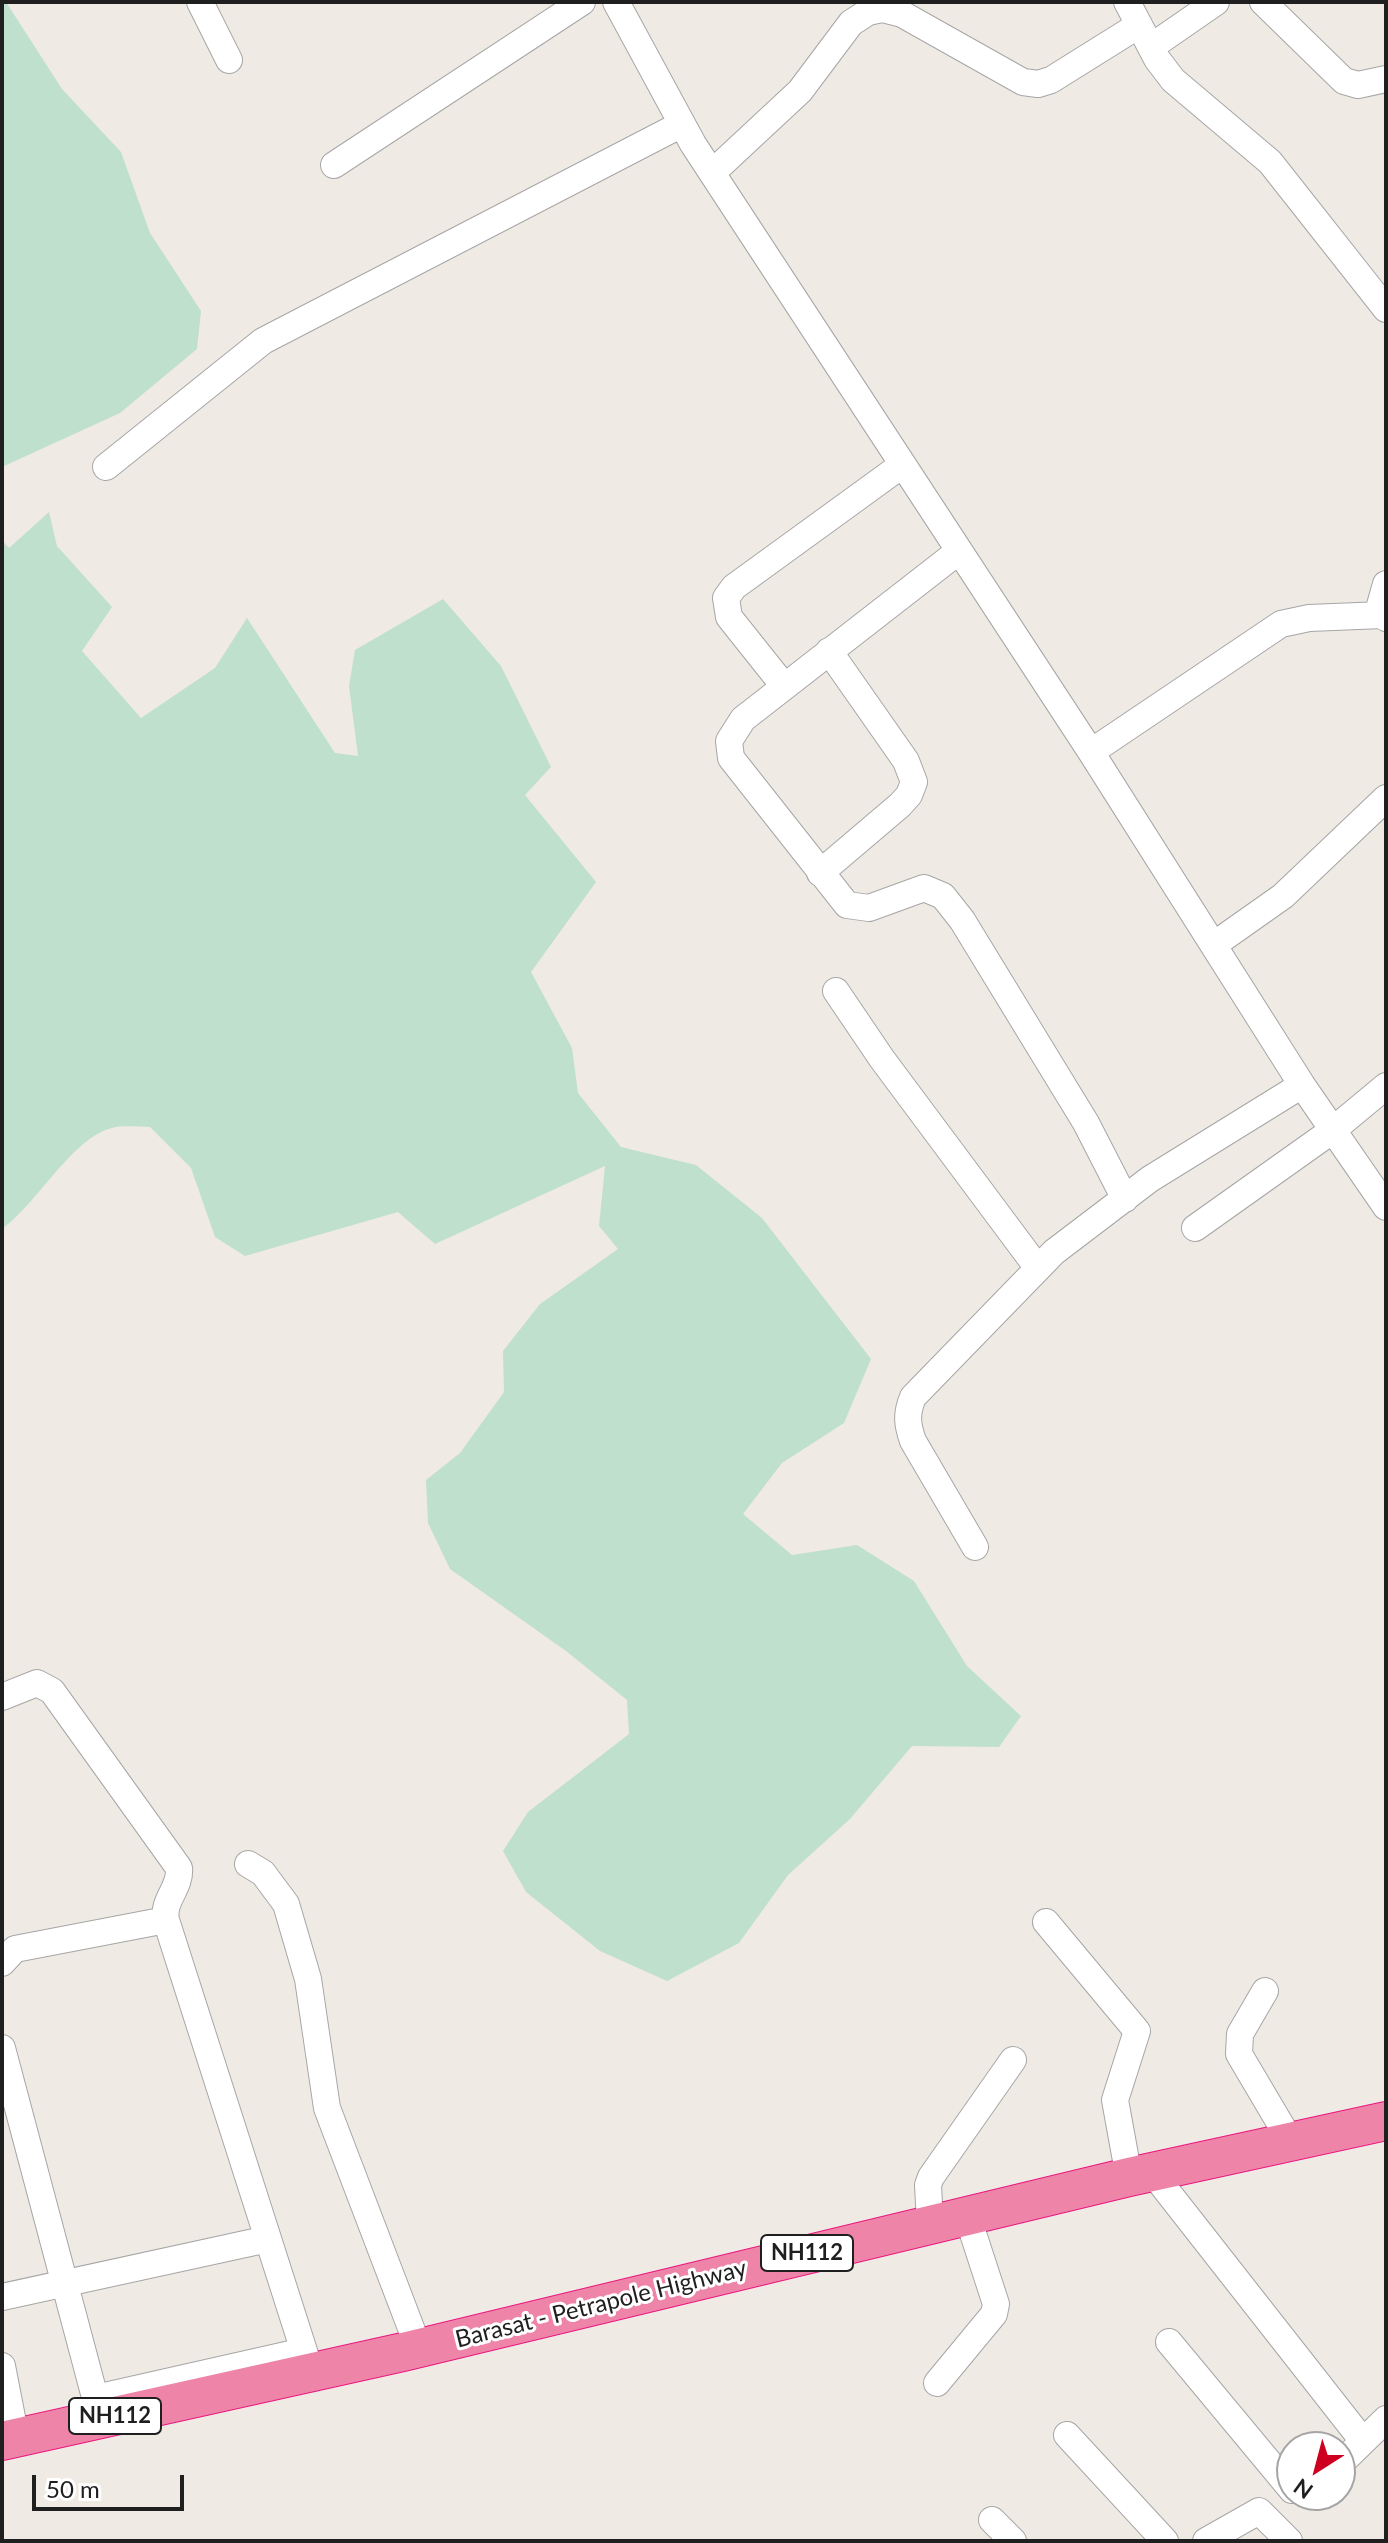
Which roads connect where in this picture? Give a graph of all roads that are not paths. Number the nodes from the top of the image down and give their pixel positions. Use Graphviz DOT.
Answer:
graph roads {
  1 [pos="200,2"];
  2 [pos="582,2"];
  3 [pos="616,2"];
  4 [pos="1216,2"];
  5 [pos="1263,2"];
  6 [pos="1139,25"];
  7 [pos="229,60"];
  8 [pos="1386,79"];
  9 [pos="682,124"];
  10 [pos="334,165"];
  11 [pos="712,173"];
  12 [pos="1386,309"];
  13 [pos="902,465"];
  14 [pos="106,467"];
  15 [pos="959,551"];
  16 [pos="1386,584"];
  17 [pos="1385,616"];
  18 [pos="829,651"];
  19 [pos="784,686"];
  20 [pos="1091,752"];
  21 [pos="1386,798"];
  22 [pos="820,873"];
  23 [pos="1215,944"];
  24 [pos="836,991"];
  25 [pos="1302,1085"];
  26 [pos="1386,1086"];
  27 [pos="1333,1130"];
  28 [pos="1125,1199"];
  29 [pos="1386,1207"];
  30 [pos="1195,1228"];
  31 [pos="1037,1267"];
  32 [pos="975,1547"];
  33 [pos="2,1697"];
  34 [pos="248,1864"];
  35 [pos="166,1920"];
  36 [pos="1046,1922"];
  37 [pos="2,1963"];
  38 [pos="1265,1991"];
  39 [pos="2,2048"];
  40 [pos="1013,2060"];
  41 [pos="1386,2121"];
  42 [pos="1291,2142"];
  43 [pos="1140,2174"];
  44 [pos="967,2215"];
  45 [pos="930,2224"];
  46 [pos="268,2239"];
  47 [pos="65,2283"];
  48 [pos="2,2297"];
  49 [pos="1169,2342"];
  50 [pos="419,2349"];
  51 [pos="308,2362"];
  52 [pos="2,2366"];
  53 [pos="937,2383"];
  54 [pos="99,2409"];
  55 [pos="1386,2419"];
  56 [pos="1067,2435"];
  57 [pos="9,2440"];
  58 [pos="1363,2441"];
  59 [pos="1356,2448"];
  60 [pos="1276,2469"];
  61 [pos="1276,2504"];
  62 [pos="1259,2511"];
  63 [pos="992,2520"];
  64 [pos="1013,2541"];
  65 [pos="1165,2541"];
  66 [pos="1206,2541"];
  67 [pos="1289,2541"];
  1 -- 7 [label="street"];
  2 -- 10 [label="street"];
  3 -- 9 [label="street"];
  4 -- 6 [label="street"];
  5 -- 8 [label="street"];
  6 -- 11 [label="street"];
  6 -- 12 [label="street"];
  9 -- 11 [label="street"];
  9 -- 14 [label="street"];
  11 -- 13 [label="street"];
  13 -- 15 [label="street"];
  13 -- 19 [label="street"];
  15 -- 18 [label="street"];
  15 -- 20 [label="street"];
  16 -- 17 [label="street"];
  17 -- 20 [label="street"];
  18 -- 19 [label="street"];
  18 -- 22 [label="street"];
  19 -- 22 [label="street"];
  20 -- 23 [label="street"];
  21 -- 23 [label="street"];
  22 -- 28 [label="street"];
  23 -- 25 [label="street"];
  24 -- 31 [label="street"];
  25 -- 27 [label="street"];
  25 -- 28 [label="street"];
  26 -- 27 [label="street"];
  27 -- 29 [label="street"];
  27 -- 30 [label="street"];
  28 -- 31 [label="street"];
  31 -- 32 [label="street"];
  33 -- 35 [label="street"];
  34 -- 50 [label="street"];
  35 -- 37 [label="street"];
  35 -- 46 [label="street"];
  36 -- 43 [label="street"];
  38 -- 42 [label="street"];
  39 -- 47 [label="street"];
  40 -- 45 [label="street"];
  41 -- 42 [label="highway, Barasat - Petrapole Highway / NH112"];
  42 -- 43 [label="highway, Barasat - Petrapole Highway / NH112"];
  43 -- 44 [label="highway, Barasat - Petrapole Highway / NH112"];
  43 -- 58 [label="street"];
  44 -- 45 [label="highway, Barasat - Petrapole Highway / NH112"];
  44 -- 53 [label="street"];
  45 -- 50 [label="highway, Barasat - Petrapole Highway / NH112"];
  46 -- 47 [label="street"];
  46 -- 51 [label="street"];
  47 -- 48 [label="street"];
  47 -- 54 [label="street"];
  49 -- 60 [label="street"];
  50 -- 51 [label="highway, Barasat - Petrapole Highway / NH112"];
  51 -- 54 [label="highway, Barasat - Petrapole Highway / NH112"];
  52 -- 57 [label="street"];
  54 -- 57 [label="highway, Barasat - Petrapole Highway / NH112"];
  55 -- 58 [label="street"];
  56 -- 65 [label="street"];
  58 -- 59 [label="street"];
  61 -- 62 [label="street"];
  62 -- 66 [label="street"];
  62 -- 67 [label="street"];
  63 -- 64 [label="street"];
}
